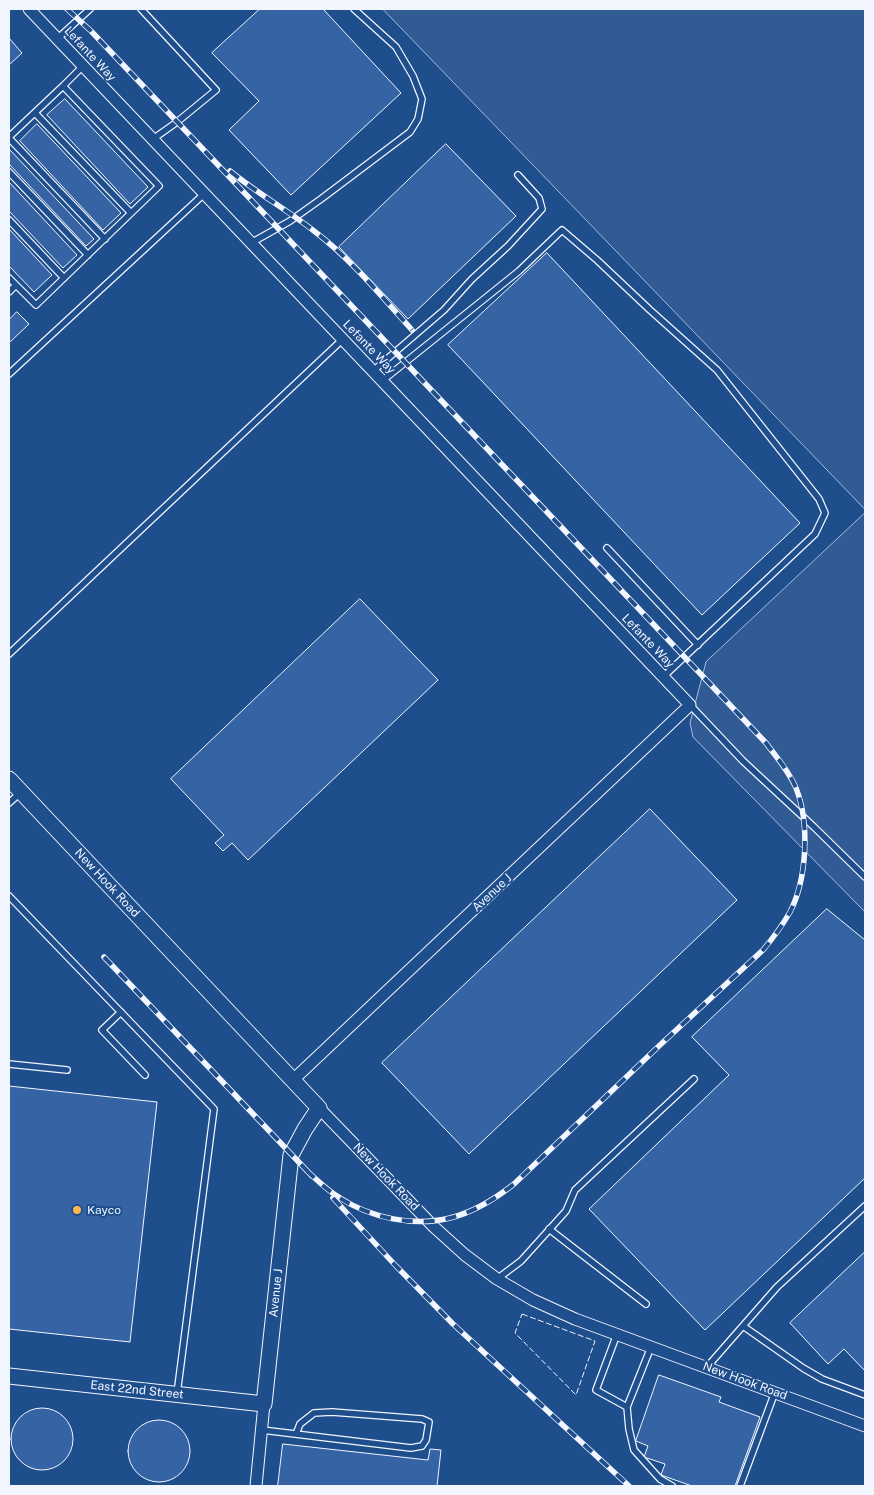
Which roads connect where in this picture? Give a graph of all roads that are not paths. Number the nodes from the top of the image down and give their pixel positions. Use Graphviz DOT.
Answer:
graph roads {
  1 [pos="29,9"];
  2 [pos="90,9"];
  3 [pos="141,9"];
  4 [pos="354,9"];
  5 [pos="57,39"];
  6 [pos="83,66"];
  7 [pos="63,86"];
  8 [pos="35,113"];
  9 [pos="9,137"];
  10 [pos="153,139"];
  11 [pos="9,172"];
  12 [pos="518,176"];
  13 [pos="204,194"];
  14 [pos="131,213"];
  15 [pos="9,220"];
  16 [pos="105,239"];
  17 [pos="251,243"];
  18 [pos="88,255"];
  19 [pos="9,278"];
  20 [pos="64,278"];
  21 [pos="16,285"];
  22 [pos="9,292"];
  23 [pos="342,339"];
  24 [pos="373,371"];
  25 [pos="9,374"];
  26 [pos="382,381"];
  27 [pos="607,548"];
  28 [pos="698,644"];
  29 [pos="9,654"];
  30 [pos="663,677"];
  31 [pos="690,705"];
  32 [pos="9,778"];
  33 [pos="21,792"];
  34 [pos="9,803"];
  35 [pos="865,877"];
  36 [pos="9,896"];
  37 [pos="120,1012"];
  38 [pos="9,1064"];
  39 [pos="67,1070"];
  40 [pos="145,1075"];
  41 [pos="694,1079"];
  42 [pos="293,1080"];
  43 [pos="319,1108"];
  44 [pos="865,1206"];
  45 [pos="549,1229"];
  46 [pos="497,1279"];
  47 [pos="646,1304"];
  48 [pos="743,1326"];
  49 [pos="616,1334"];
  50 [pos="651,1347"];
  51 [pos="707,1368"];
  52 [pos="9,1376"];
  53 [pos="774,1392"];
  54 [pos="177,1394"];
  55 [pos="865,1395"];
  56 [pos="264,1404"];
  57 [pos="627,1406"];
  58 [pos="865,1425"];
  59 [pos="262,1430"];
  60 [pos="296,1434"];
  61 [pos="256,1486"];
  62 [pos="672,1486"];
  63 [pos="740,1486"];
  1 -- 5 [label="street, Lefante Way"];
  2 -- 5 [label="lane"];
  3 -- 10 [label="lane"];
  4 -- 17 [label="lane"];
  5 -- 6 [label="street, Lefante Way"];
  6 -- 7 [label="lane"];
  6 -- 10 [label="street, Lefante Way"];
  7 -- 8 [label="lane"];
  7 -- 14 [label="lane"];
  8 -- 9 [label="lane"];
  8 -- 14 [label="lane"];
  9 -- 16 [label="lane"];
  10 -- 13 [label="street, Lefante Way"];
  11 -- 18 [label="lane"];
  12 -- 24 [label="lane"];
  13 -- 17 [label="street, Lefante Way"];
  13 -- 25 [label="lane"];
  14 -- 16 [label="lane"];
  15 -- 20 [label="lane"];
  16 -- 18 [label="lane"];
  17 -- 23 [label="street, Lefante Way"];
  18 -- 20 [label="lane"];
  19 -- 21 [label="lane"];
  20 -- 21 [label="lane"];
  21 -- 22 [label="lane"];
  23 -- 24 [label="street, Lefante Way"];
  23 -- 29 [label="lane"];
  24 -- 26 [label="street, Lefante Way"];
  26 -- 28 [label="lane"];
  26 -- 30 [label="street, Lefante Way"];
  27 -- 28 [label="lane"];
  28 -- 30 [label="lane"];
  30 -- 31 [label="street, Lefante Way"];
  31 -- 35 [label="lane"];
  31 -- 42 [label="street, Avenue J"];
  32 -- 33 [label="street, New Hook Road"];
  33 -- 34 [label="lane"];
  33 -- 42 [label="street, New Hook Road"];
  36 -- 37 [label="lane"];
  37 -- 40 [label="lane"];
  37 -- 54 [label="lane"];
  38 -- 39 [label="lane"];
  41 -- 45 [label="lane"];
  42 -- 43 [label="street, New Hook Road"];
  43 -- 46 [label="street, New Hook Road"];
  43 -- 56 [label="street, Avenue J"];
  44 -- 48 [label="lane"];
  45 -- 46 [label="lane"];
  45 -- 47 [label="lane"];
  46 -- 49 [label="street, New Hook Road"];
  48 -- 51 [label="lane"];
  48 -- 55 [label="lane"];
  49 -- 50 [label="street, New Hook Road"];
  49 -- 57 [label="lane"];
  50 -- 51 [label="street, New Hook Road"];
  50 -- 57 [label="lane"];
  51 -- 53 [label="street, New Hook Road"];
  52 -- 54 [label="street, East 22nd Street"];
  53 -- 58 [label="street, New Hook Road"];
  53 -- 63 [label="lane"];
  54 -- 56 [label="street, East 22nd Street"];
  56 -- 59 [label="street, Avenue J"];
  57 -- 62 [label="lane"];
  59 -- 60 [label="lane"];
  59 -- 61 [label="street, Avenue J"];
  60 -- 60 [label="lane"];
}
